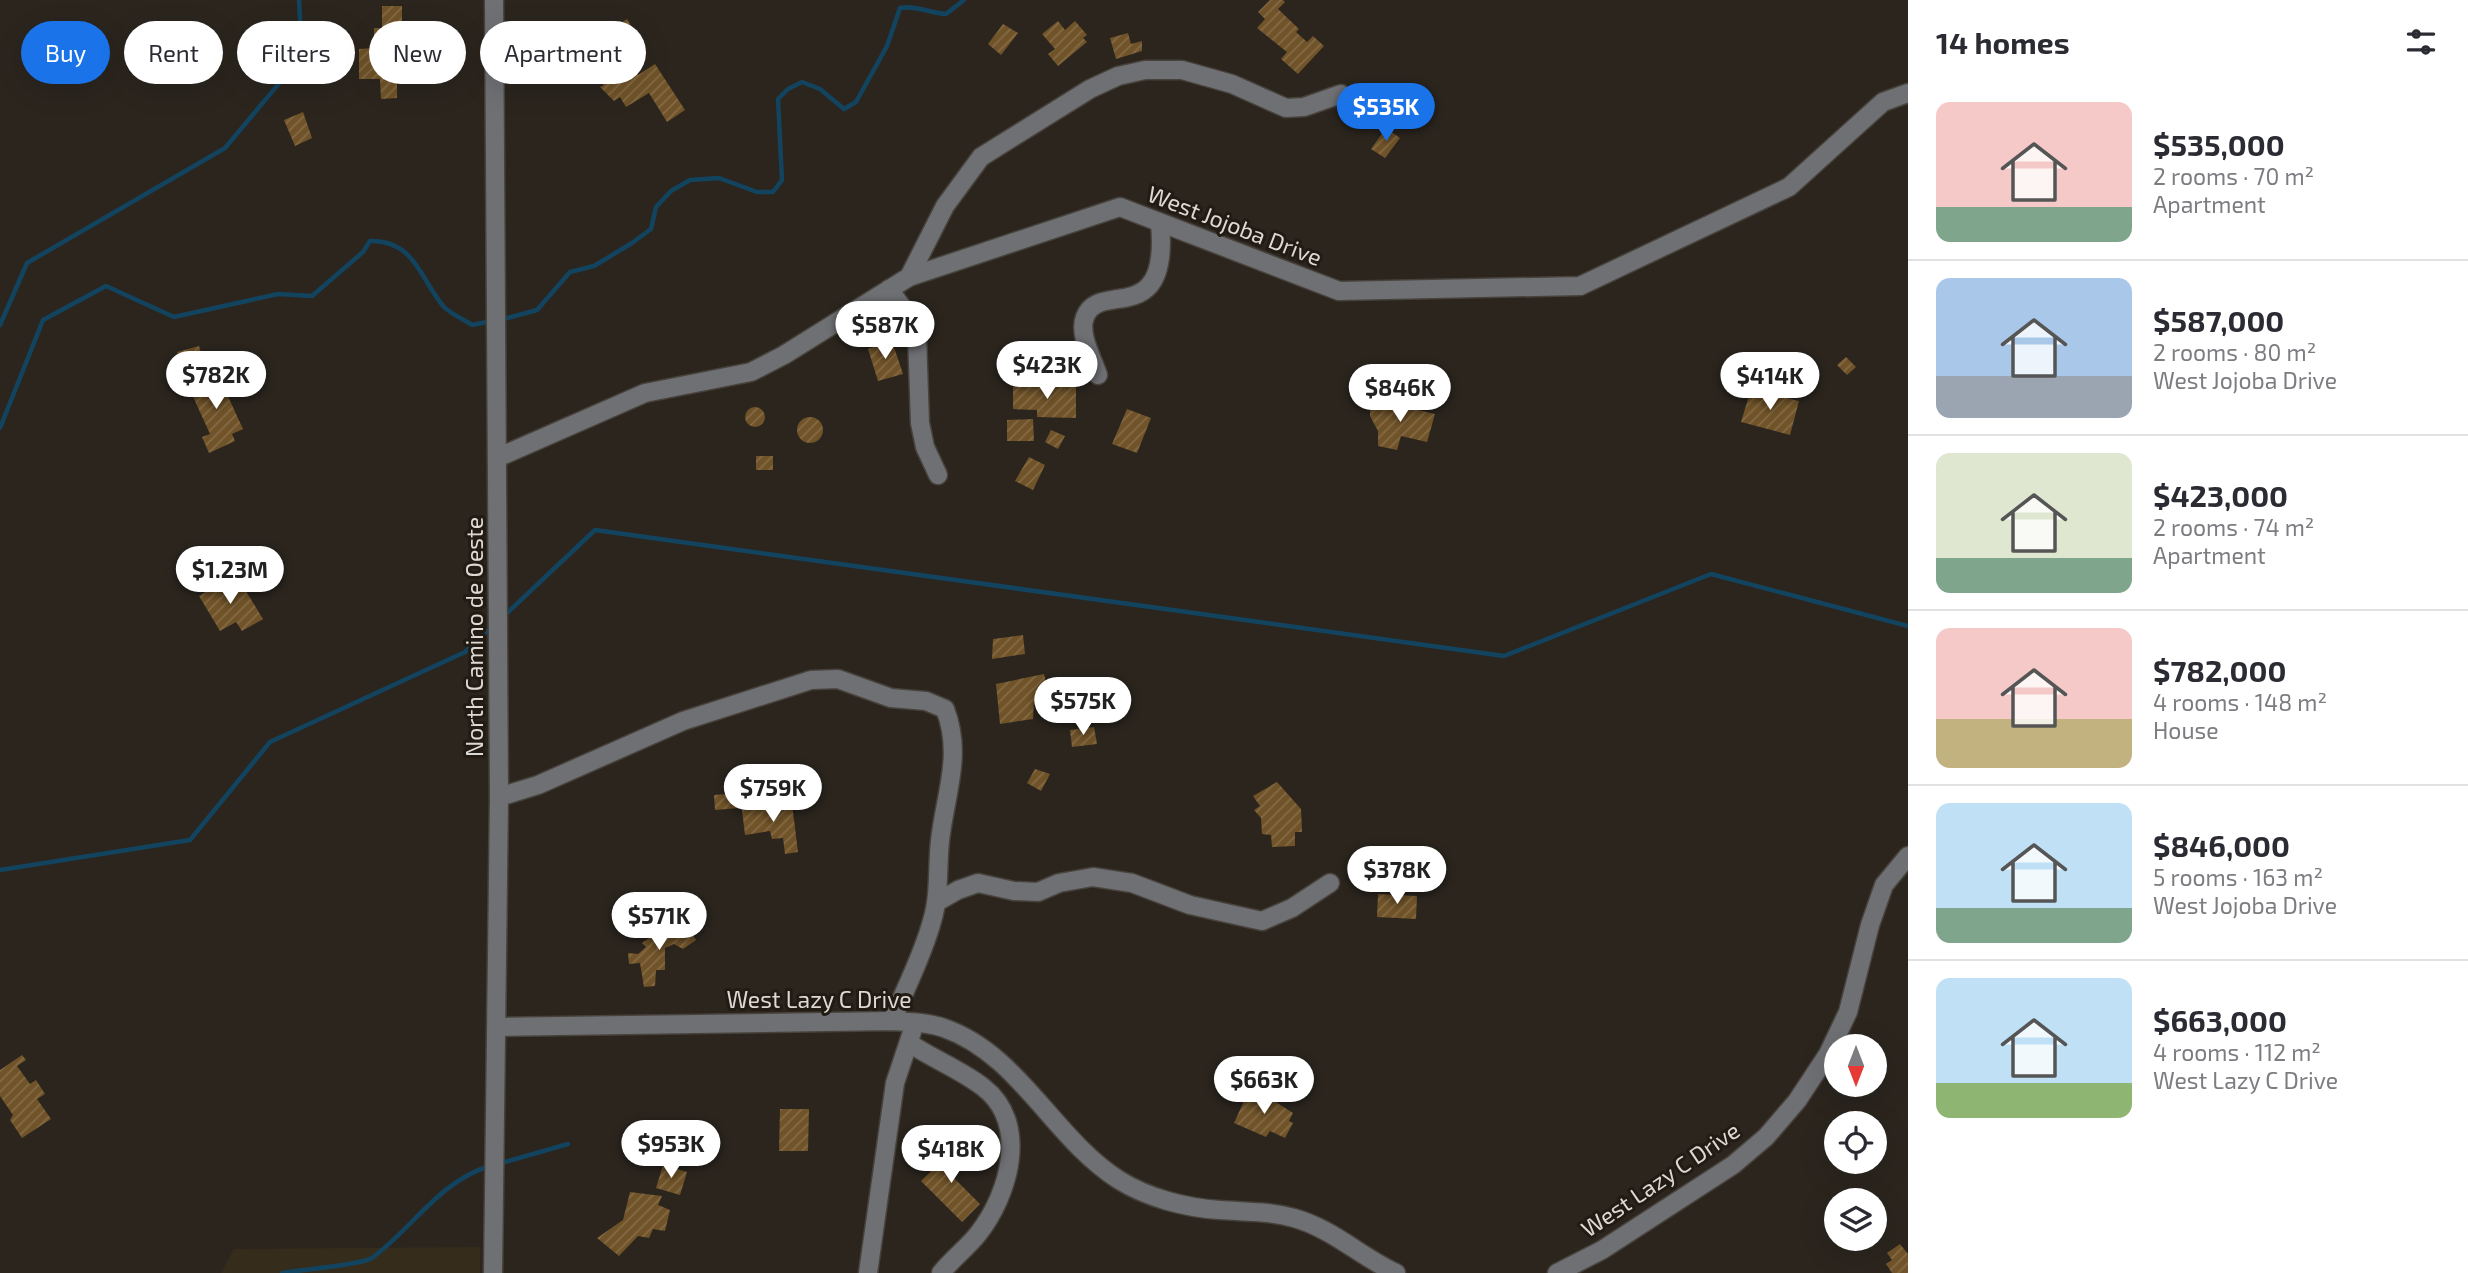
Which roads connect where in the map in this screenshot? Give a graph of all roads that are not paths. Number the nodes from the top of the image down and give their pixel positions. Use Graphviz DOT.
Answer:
graph roads {
  1 [pos="494,0"];
  2 [pos="1908,93"];
  3 [pos="1340,94"];
  4 [pos="1160,223"];
  5 [pos="909,277"];
  6 [pos="889,289"];
  7 [pos="1098,375"];
  8 [pos="499,457"];
  9 [pos="938,475"];
  10 [pos="499,797"];
  11 [pos="1908,856"];
  12 [pos="1330,883"];
  13 [pos="937,902"];
  14 [pos="892,1021"];
  15 [pos="915,1022"];
  16 [pos="498,1027"];
  17 [pos="909,1044"];
  18 [pos="1387,1271"];
  19 [pos="493,1273"];
  20 [pos="869,1273"];
  21 [pos="941,1273"];
  22 [pos="1557,1273"];
  1 -- 8 [label="street, North Camino de Oeste"];
  2 -- 4 [label="street, West Jojoba Drive"];
  3 -- 5 [label="street"];
  4 -- 5 [label="street, West Jojoba Drive"];
  4 -- 7 [label="street"];
  5 -- 6 [label="street, West Jojoba Drive"];
  6 -- 8 [label="street, West Jojoba Drive"];
  6 -- 9 [label="street"];
  8 -- 10 [label="street, North Camino de Oeste"];
  10 -- 13 [label="street"];
  10 -- 16 [label="street, North Camino de Oeste"];
  11 -- 22 [label="street, West Lazy C Drive"];
  12 -- 13 [label="street"];
  13 -- 14 [label="street"];
  14 -- 15 [label="street, West Lazy C Drive"];
  14 -- 16 [label="street, West Lazy C Drive"];
  15 -- 17 [label="street"];
  15 -- 18 [label="street, West Lazy C Drive"];
  16 -- 19 [label="street, North Camino de Oeste"];
  17 -- 20 [label="street"];
  17 -- 21 [label="street"];
}
